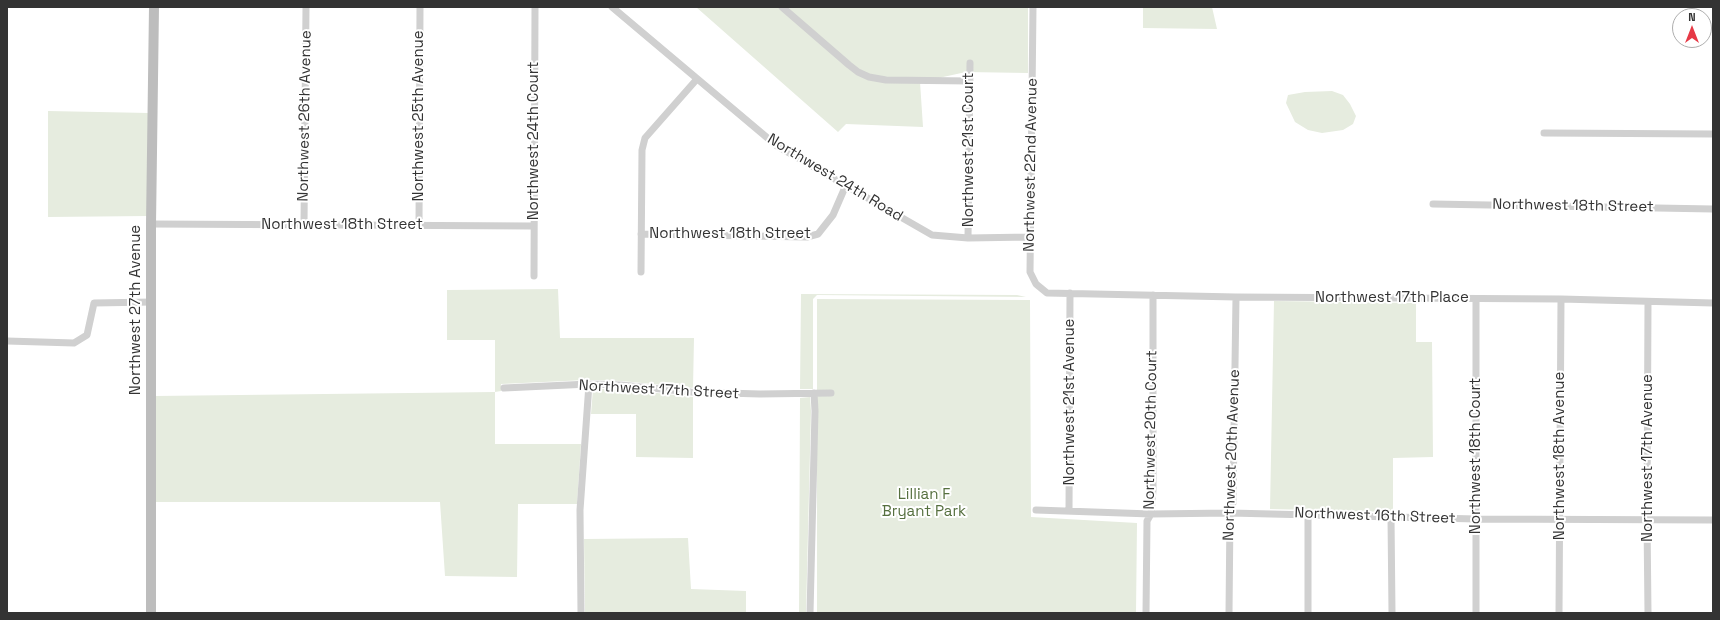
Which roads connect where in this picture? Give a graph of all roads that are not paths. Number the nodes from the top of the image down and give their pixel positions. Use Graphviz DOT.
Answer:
graph roads {
  1 [pos="154,7"];
  2 [pos="306,7"];
  3 [pos="420,7"];
  4 [pos="535,7"];
  5 [pos="612,7"];
  6 [pos="782,7"];
  7 [pos="1033,7"];
  8 [pos="970,63"];
  9 [pos="697,79"];
  10 [pos="970,81"];
  11 [pos="1544,133"];
  12 [pos="1713,134"];
  13 [pos="846,185"];
  14 [pos="1433,204"];
  15 [pos="1713,209"];
  16 [pos="151,224"];
  17 [pos="304,225"];
  18 [pos="419,225"];
  19 [pos="533,226"];
  20 [pos="641,234"];
  21 [pos="1030,237"];
  22 [pos="968,238"];
  23 [pos="641,272"];
  24 [pos="534,276"];
  25 [pos="1070,293"];
  26 [pos="1153,295"];
  27 [pos="1236,296"];
  28 [pos="1476,299"];
  29 [pos="1561,299"];
  30 [pos="152,302"];
  31 [pos="1648,302"];
  32 [pos="1713,303"];
  33 [pos="7,341"];
  34 [pos="590,384"];
  35 [pos="504,388"];
  36 [pos="814,393"];
  37 [pos="831,393"];
  38 [pos="1036,510"];
  39 [pos="1069,511"];
  40 [pos="1230,513"];
  41 [pos="1151,514"];
  42 [pos="1308,514"];
  43 [pos="1392,516"];
  44 [pos="1476,519"];
  45 [pos="1560,519"];
  46 [pos="1646,520"];
  47 [pos="1713,520"];
  48 [pos="151,613"];
  49 [pos="581,613"];
  50 [pos="810,613"];
  51 [pos="1146,613"];
  52 [pos="1229,613"];
  53 [pos="1308,613"];
  54 [pos="1392,613"];
  55 [pos="1476,613"];
  56 [pos="1559,613"];
  57 [pos="1648,613"];
  1 -- 16 [label="street, Northwest 27th Avenue"];
  2 -- 17 [label="street, Northwest 26th Avenue"];
  3 -- 18 [label="street, Northwest 25th Avenue"];
  4 -- 19 [label="street, Northwest 24th Court"];
  5 -- 9 [label="street, Northwest 24th Road"];
  6 -- 10 [label="street"];
  7 -- 21 [label="street, Northwest 22nd Avenue"];
  8 -- 10 [label="street, Northwest 21st Court"];
  9 -- 13 [label="street, Northwest 24th Road"];
  9 -- 20 [label="street"];
  10 -- 22 [label="street, Northwest 21st Court"];
  11 -- 12 [label="street"];
  13 -- 20 [label="street, Northwest 18th Street"];
  13 -- 22 [label="street, Northwest 24th Road"];
  14 -- 15 [label="street, Northwest 18th Street"];
  16 -- 17 [label="street, Northwest 18th Street"];
  16 -- 30 [label="street, Northwest 27th Avenue"];
  17 -- 18 [label="street, Northwest 18th Street"];
  18 -- 19 [label="street, Northwest 18th Street"];
  19 -- 24 [label="street, Northwest 24th Court"];
  20 -- 23 [label="street"];
  21 -- 22 [label="street, Northwest 24th Road"];
  21 -- 25 [label="street, Northwest 22nd Avenue"];
  25 -- 26 [label="street, Northwest 17th Place"];
  25 -- 39 [label="street, Northwest 21st Avenue"];
  26 -- 27 [label="street, Northwest 17th Place"];
  26 -- 41 [label="street, Northwest 20th Court"];
  27 -- 28 [label="street, Northwest 17th Place"];
  27 -- 40 [label="street, Northwest 20th Avenue"];
  28 -- 29 [label="street, Northwest 17th Place"];
  28 -- 44 [label="street, Northwest 18th Court"];
  29 -- 31 [label="street, Northwest 17th Place"];
  29 -- 45 [label="street, Northwest 18th Avenue"];
  30 -- 33 [label="street"];
  30 -- 48 [label="street, Northwest 27th Avenue"];
  31 -- 32 [label="street, Northwest 17th Place"];
  31 -- 46 [label="street, Northwest 17th Avenue"];
  34 -- 35 [label="street, Northwest 17th Street"];
  34 -- 36 [label="street, Northwest 17th Street"];
  34 -- 49 [label="street"];
  36 -- 37 [label="street, Northwest 17th Street"];
  36 -- 50 [label="street"];
  38 -- 39 [label="street, Northwest 16th Street"];
  39 -- 41 [label="street, Northwest 16th Street"];
  40 -- 41 [label="street, Northwest 16th Street"];
  40 -- 42 [label="street, Northwest 16th Street"];
  40 -- 52 [label="street, Northwest 20th Avenue"];
  41 -- 51 [label="street, Northwest 20th Court"];
  42 -- 43 [label="street, Northwest 16th Street"];
  42 -- 53 [label="street"];
  43 -- 44 [label="street, Northwest 16th Street"];
  43 -- 54 [label="street"];
  44 -- 45 [label="street, Northwest 16th Street"];
  44 -- 55 [label="street, Northwest 18th Court"];
  45 -- 46 [label="street, Northwest 16th Street"];
  45 -- 56 [label="street, Northwest 18th Avenue"];
  46 -- 47 [label="street, Northwest 16th Street"];
  46 -- 57 [label="street, Northwest 17th Avenue"];
}
